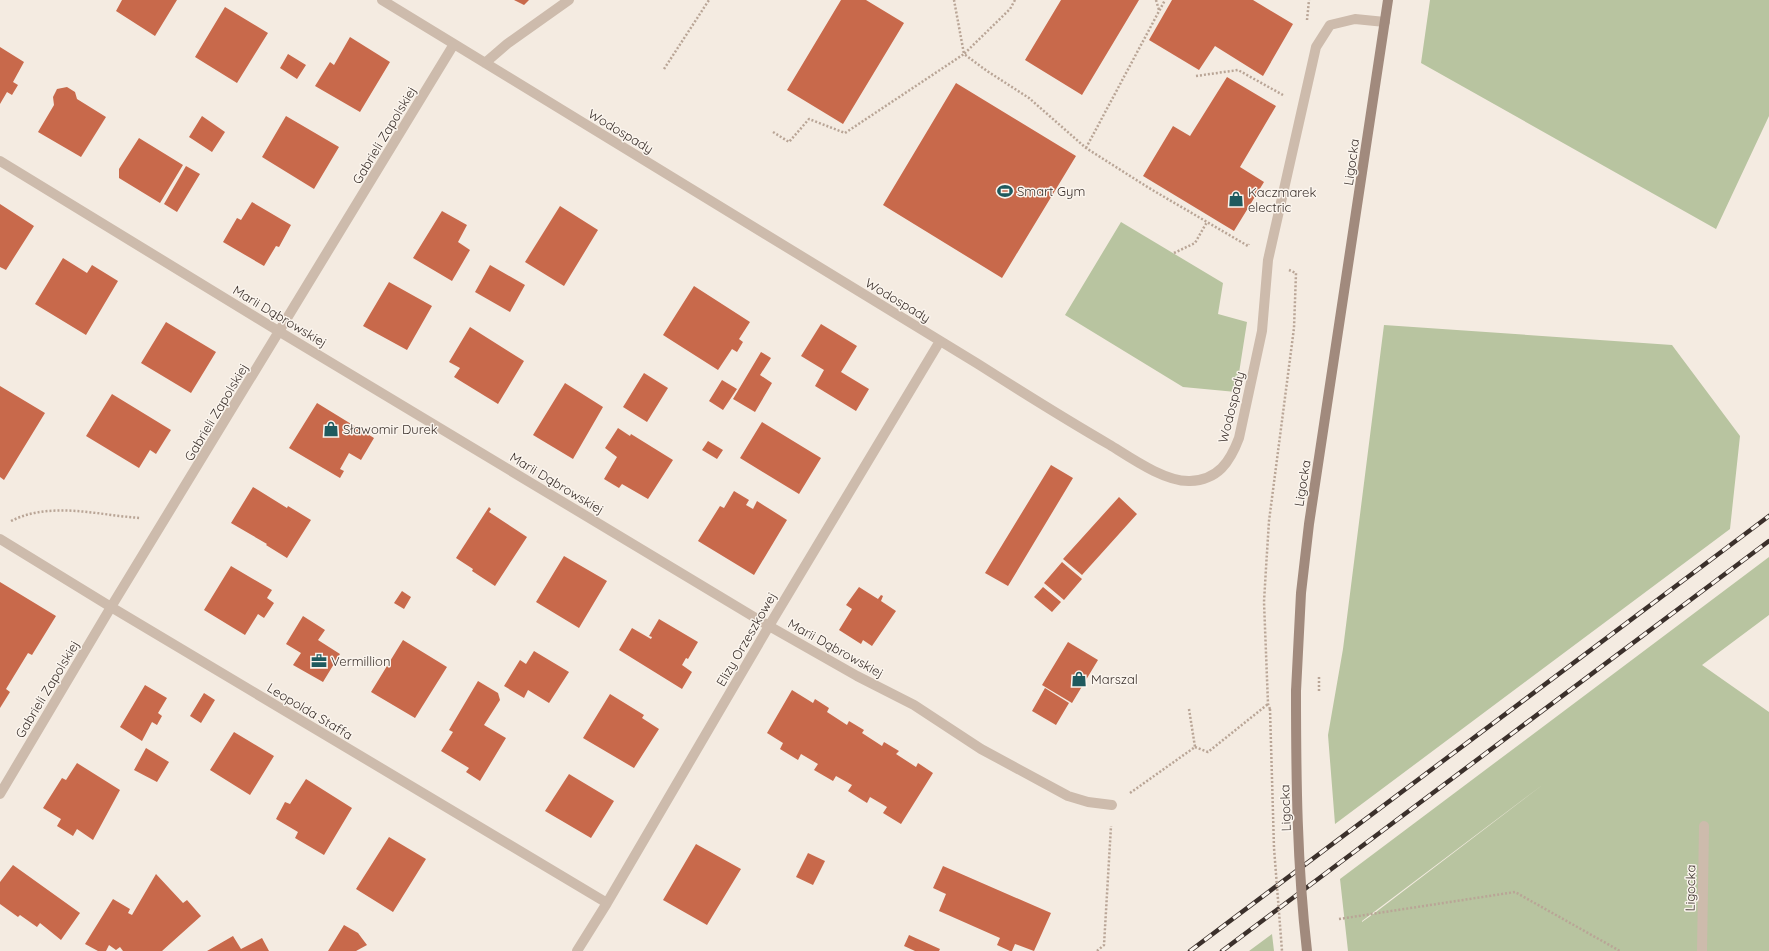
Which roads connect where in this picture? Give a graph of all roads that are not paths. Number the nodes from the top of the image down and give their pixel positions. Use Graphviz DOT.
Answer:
graph roads {
  1 [pos="382,0"];
  2 [pos="568,0"];
  3 [pos="1388,0"];
  4 [pos="1385,22"];
  5 [pos="454,44"];
  6 [pos="485,63"];
  7 [pos="0,161"];
  8 [pos="280,332"];
  9 [pos="940,341"];
  10 [pos="0,539"];
  11 [pos="111,607"];
  12 [pos="769,626"];
  13 [pos="0,794"];
  14 [pos="1112,805"];
  15 [pos="1704,826"];
  16 [pos="607,903"];
  17 [pos="577,951"];
  18 [pos="1307,951"];
  19 [pos="1702,951"];
  1 -- 5 [label="street, Wodospady"];
  2 -- 6 [label="street"];
  3 -- 4 [label="street, Ligocka"];
  4 -- 9 [label="street, Wodospady"];
  4 -- 18 [label="street, Ligocka, bridge"];
  5 -- 6 [label="street, Wodospady"];
  5 -- 8 [label="street, Gabrieli Zapolskiej"];
  6 -- 9 [label="street, Wodospady"];
  7 -- 8 [label="street, Marii Dąbrowskiej"];
  8 -- 11 [label="street, Gabrieli Zapolskiej"];
  8 -- 12 [label="street, Marii Dąbrowskiej"];
  9 -- 12 [label="street, Elizy Orzeszkowej"];
  10 -- 11 [label="street, Leopolda Staffa"];
  11 -- 13 [label="street, Gabrieli Zapolskiej"];
  11 -- 16 [label="street, Leopolda Staffa"];
  12 -- 14 [label="street, Marii Dąbrowskiej"];
  12 -- 16 [label="street, Elizy Orzeszkowej"];
  15 -- 19 [label="street, Ligocka"];
  16 -- 17 [label="street, Elizy Orzeszkowej"];
}
